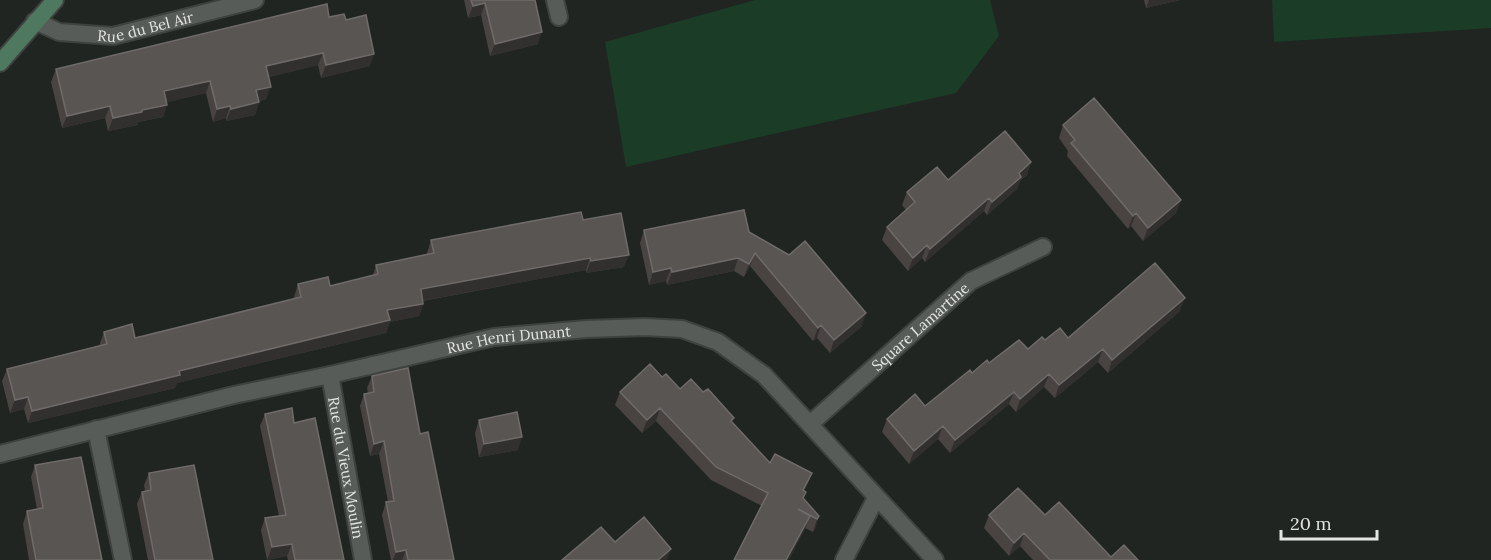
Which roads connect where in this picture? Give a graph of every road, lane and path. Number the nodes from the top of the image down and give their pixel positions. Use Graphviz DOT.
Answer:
graph roads {
  1 [pos="55,0"];
  2 [pos="255,0"];
  3 [pos="555,0"];
  4 [pos="559,17"];
  5 [pos="35,21"];
  6 [pos="0,44"];
  7 [pos="0,63"];
  8 [pos="1043,247"];
  9 [pos="330,375"];
  10 [pos="810,424"];
  11 [pos="96,429"];
  12 [pos="0,454"];
  13 [pos="876,498"];
  14 [pos="123,560"];
  15 [pos="363,560"];
  16 [pos="844,560"];
  17 [pos="935,560"];
  1 -- 5 [label="main road"];
  2 -- 5 [label="street, Rue du Bel Air"];
  3 -- 4 [label="street"];
  5 -- 6 [label="main road"];
  5 -- 7 [label="main road"];
  8 -- 10 [label="street, Square Lamartine"];
  9 -- 10 [label="street, Rue Henri Dunant"];
  9 -- 11 [label="street, Rue Henri Dunant"];
  9 -- 15 [label="street, Rue du Vieux Moulin"];
  10 -- 13 [label="street, Rue Henri Dunant"];
  11 -- 12 [label="street, Rue Henri Dunant"];
  11 -- 14 [label="street"];
  13 -- 16 [label="street"];
  13 -- 17 [label="street, Rue Henri Dunant"];
}
